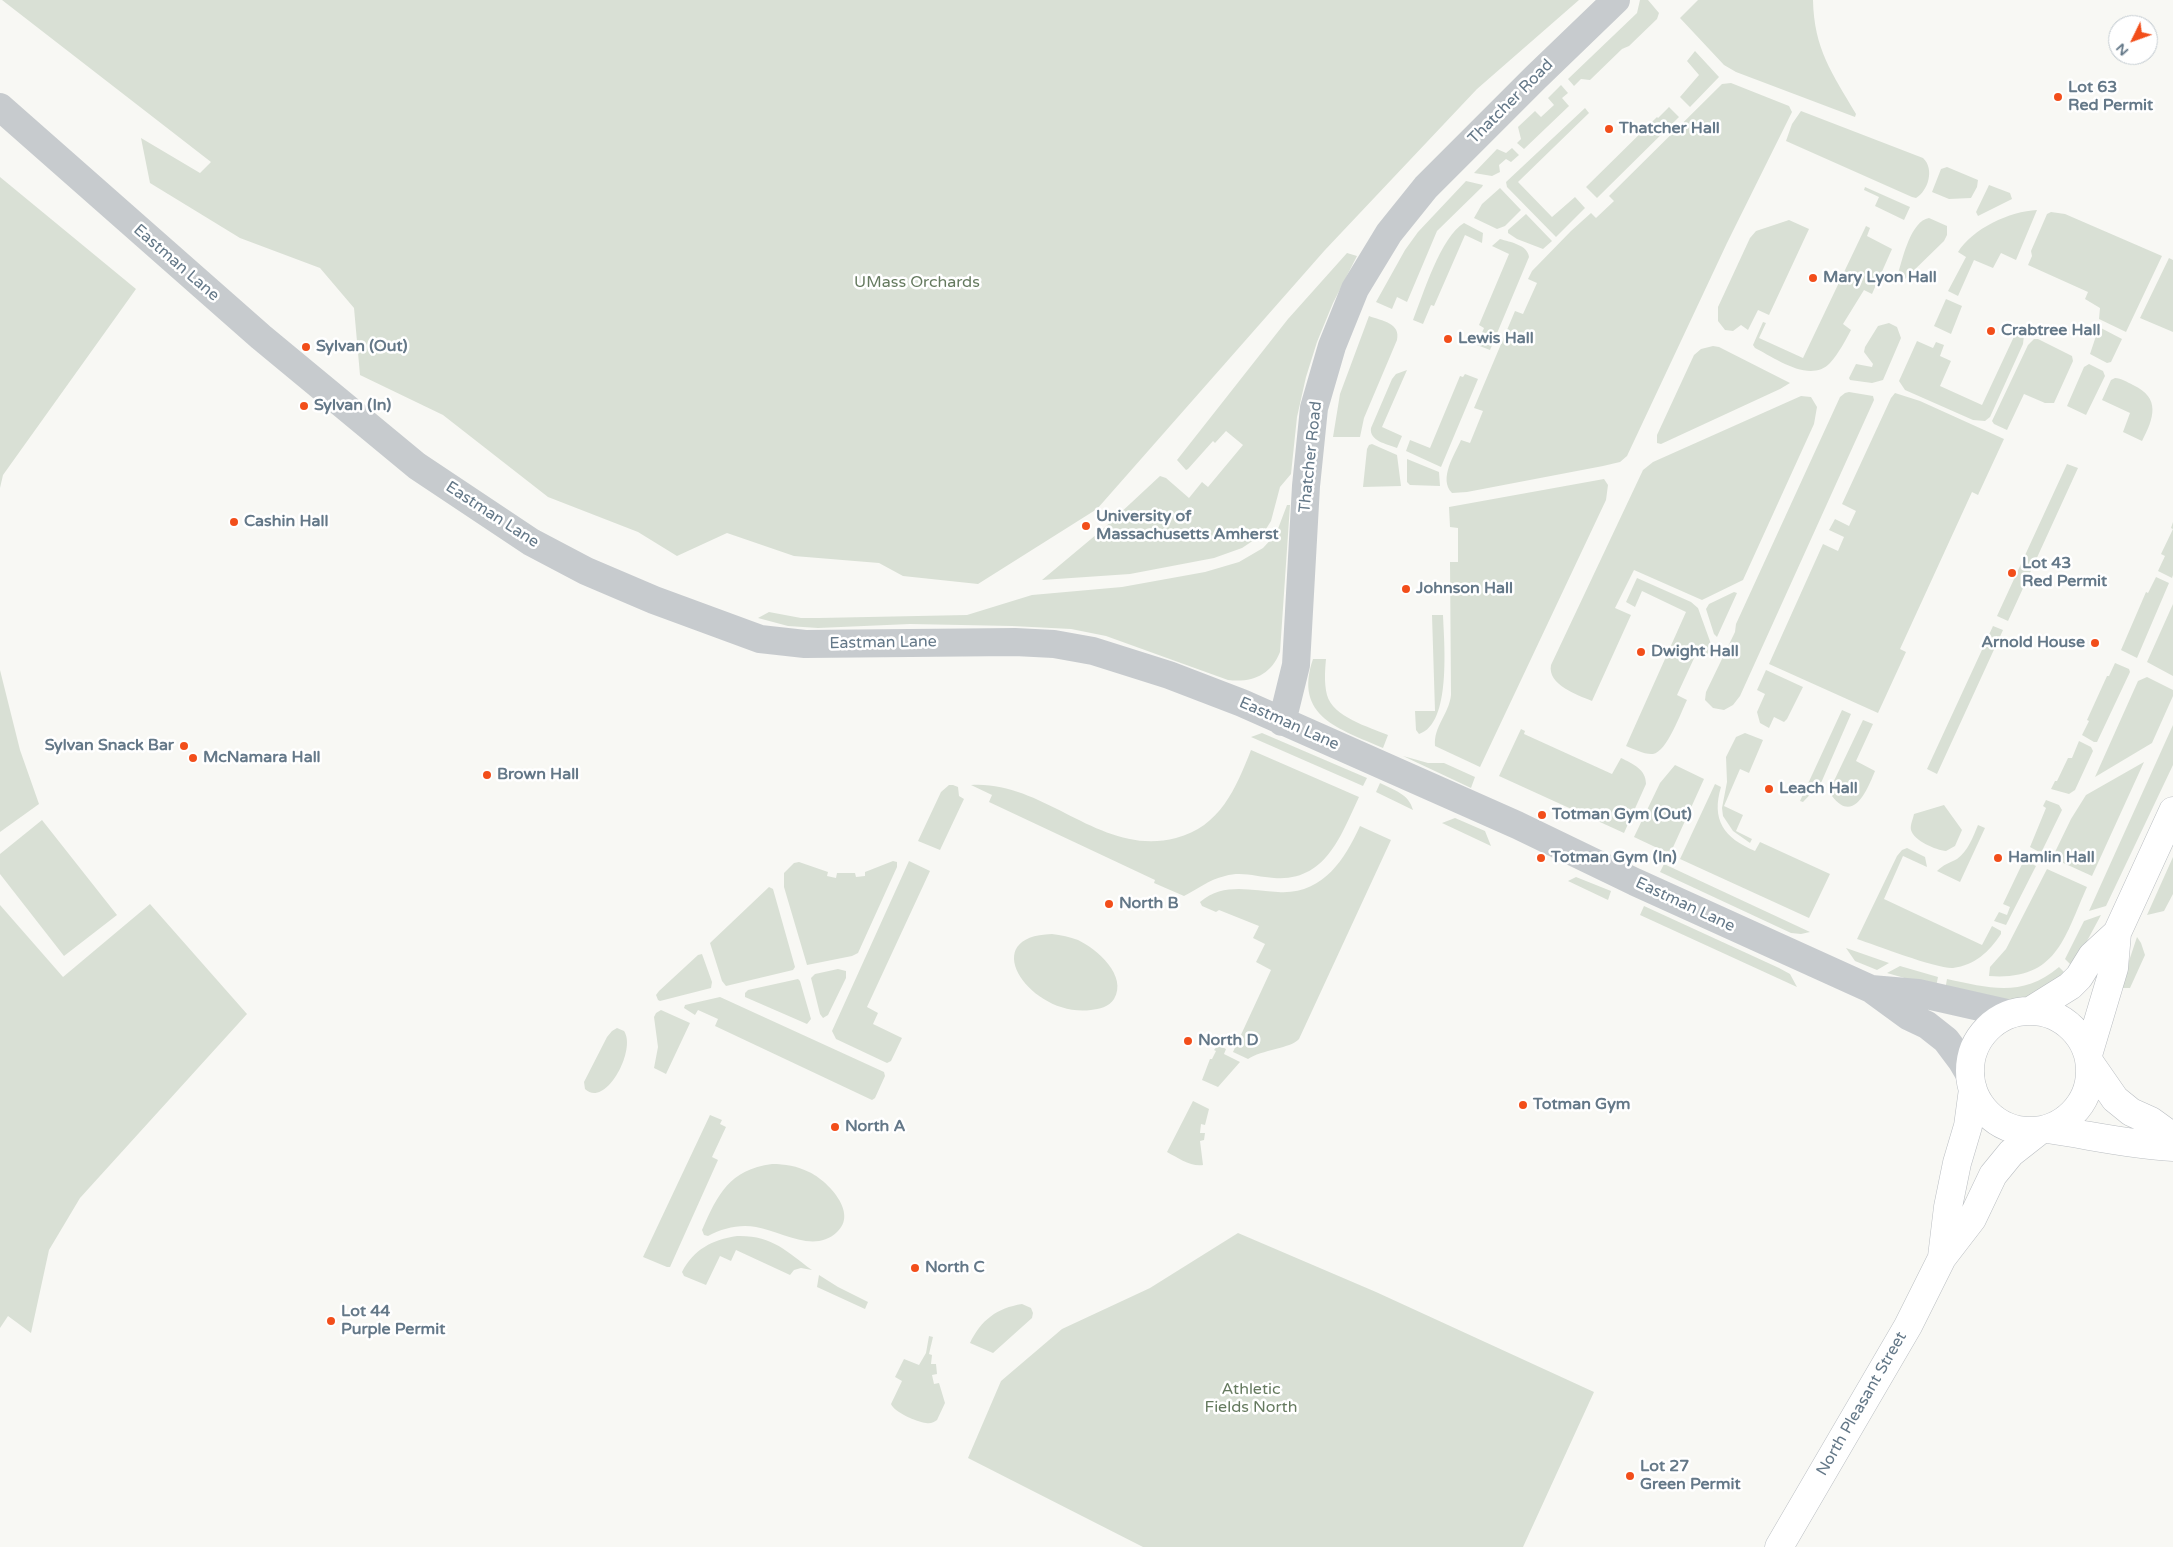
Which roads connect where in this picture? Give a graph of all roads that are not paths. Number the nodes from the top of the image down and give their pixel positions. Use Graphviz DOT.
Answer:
graph roads {
  1 [pos="1616,0"];
  2 [pos="0,107"];
  3 [pos="1282,722"];
  4 [pos="2173,811"];
  5 [pos="2117,933"];
  6 [pos="1871,989"];
  7 [pos="2021,1012"];
  8 [pos="2089,1059"];
  9 [pos="1972,1083"];
  10 [pos="2043,1130"];
  11 [pos="2173,1137"];
  12 [pos="2173,1147"];
  13 [pos="1942,1258"];
  14 [pos="1779,1547"];
  1 -- 3 [label="street, Thatcher Road"];
  2 -- 3 [label="street, Eastman Lane"];
  3 -- 6 [label="street, Eastman Lane"];
  4 -- 5 [label="main road"];
  5 -- 7 [label="main road"];
  5 -- 8 [label="main road"];
  6 -- 7 [label="street, Eastman Lane"];
  6 -- 9 [label="street, Eastman Lane"];
  7 -- 8 [label="main road"];
  7 -- 9 [label="main road"];
  8 -- 10 [label="main road"];
  8 -- 11 [label="main road"];
  9 -- 10 [label="main road"];
  9 -- 13 [label="main road, North Pleasant Street"];
  10 -- 12 [label="main road"];
  10 -- 13 [label="main road, North Pleasant Street"];
  13 -- 14 [label="main road, North Pleasant Street"];
}
